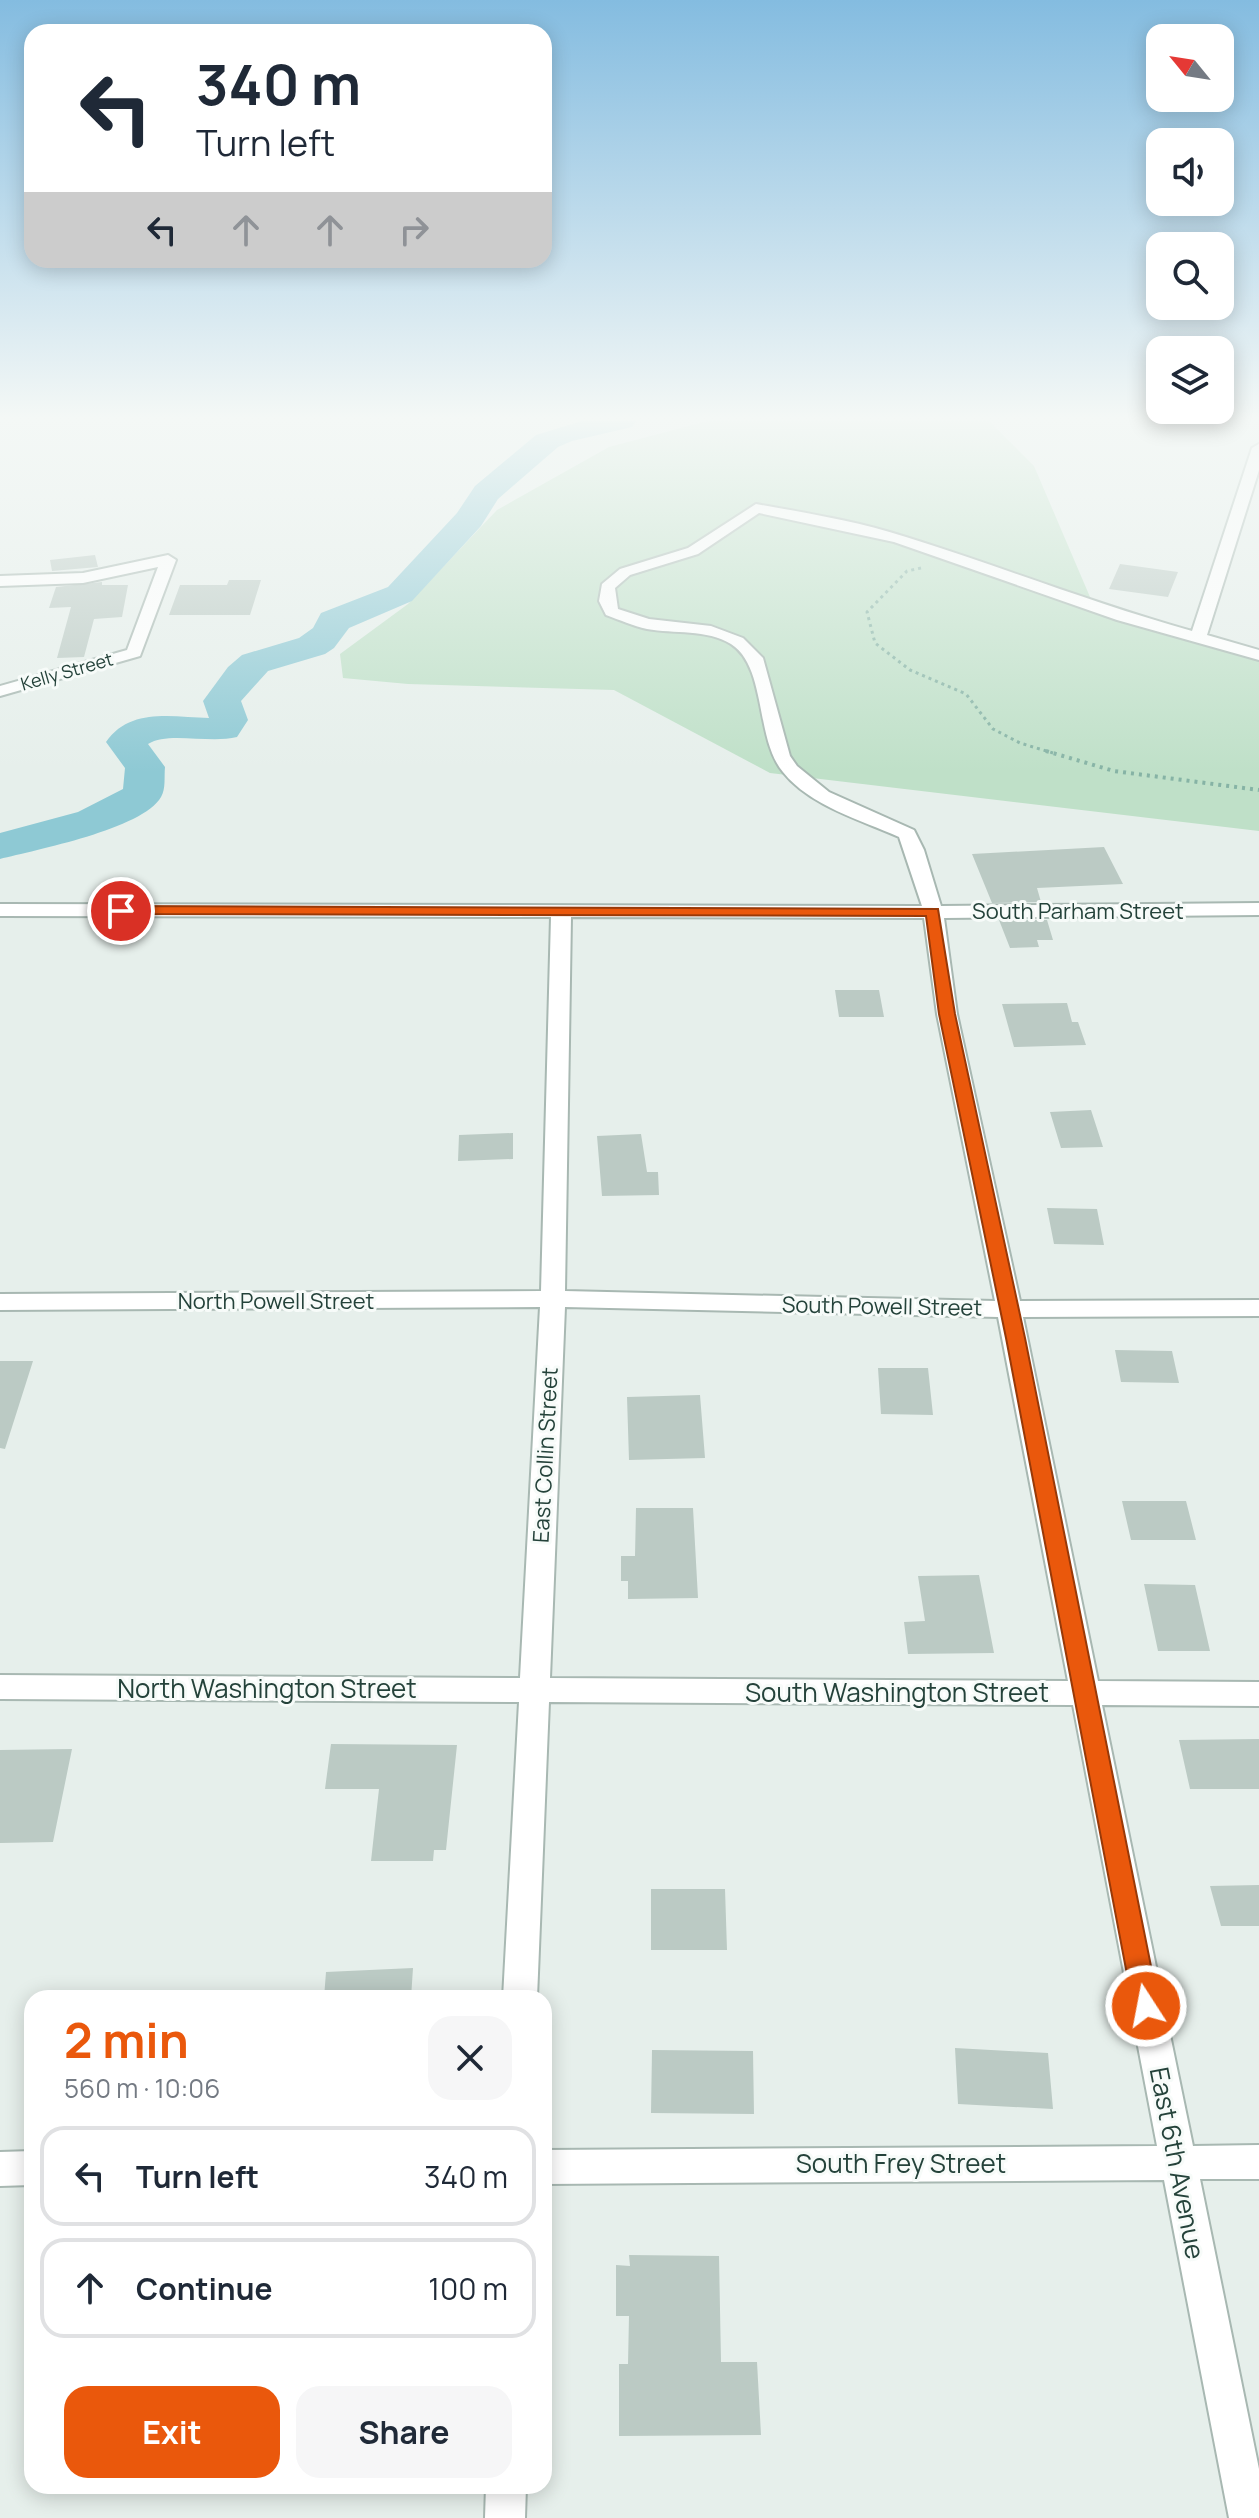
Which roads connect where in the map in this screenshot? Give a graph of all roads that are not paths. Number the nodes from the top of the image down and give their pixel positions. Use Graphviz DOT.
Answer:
graph roads {
  1 [pos="712,539"];
  2 [pos="897,539"];
  3 [pos="1236,539"];
  4 [pos="0,581"];
  5 [pos="1198,638"];
  6 [pos="1259,655"];
  7 [pos="0,691"];
  8 [pos="1259,909"];
  9 [pos="0,910"];
  10 [pos="561,912"];
  11 [pos="933,912"];
  12 [pos="553,1299"];
  13 [pos="0,1302"];
  14 [pos="1259,1308"];
  15 [pos="1009,1309"];
  16 [pos="0,1687"];
  17 [pos="534,1691"];
  18 [pos="1259,1694"];
  19 [pos="1086,1695"];
  20 [pos="520,1990"];
  21 [pos="1176,2162"];
  22 [pos="1259,2162"];
  23 [pos="552,2167"];
  24 [pos="24,2168"];
  25 [pos="0,2169"];
  26 [pos="506,2494"];
  27 [pos="505,2518"];
  28 [pos="1249,2518"];
  1 -- 11 [label="street, East 6th Avenue"];
  2 -- 5 [label="street, East 6th Avenue"];
  3 -- 5 [label="street"];
  4 -- 7 [label="street, Kelly Street"];
  5 -- 6 [label="street"];
  8 -- 11 [label="street, South Parham Street"];
  9 -- 10 [label="street, South Parham Street"];
  10 -- 11 [label="street, South Parham Street"];
  10 -- 12 [label="street, East Collin Street"];
  11 -- 15 [label="street, East 6th Avenue"];
  12 -- 13 [label="street, North Powell Street"];
  12 -- 15 [label="street, South Powell Street"];
  12 -- 17 [label="street, East Collin Street"];
  14 -- 15 [label="street, South Powell Street"];
  15 -- 19 [label="street, East 6th Avenue"];
  16 -- 17 [label="street, North Washington Street"];
  17 -- 19 [label="street, South Washington Street"];
  17 -- 20 [label="street, East Collin Street"];
  18 -- 19 [label="street, South Washington Street"];
  19 -- 21 [label="street, East 6th Avenue"];
  21 -- 22 [label="street, South Frey Street"];
  21 -- 23 [label="street, South Frey Street"];
  21 -- 28 [label="street, East 6th Avenue"];
  24 -- 25 [label="street"];
  26 -- 27 [label="street"];
}
